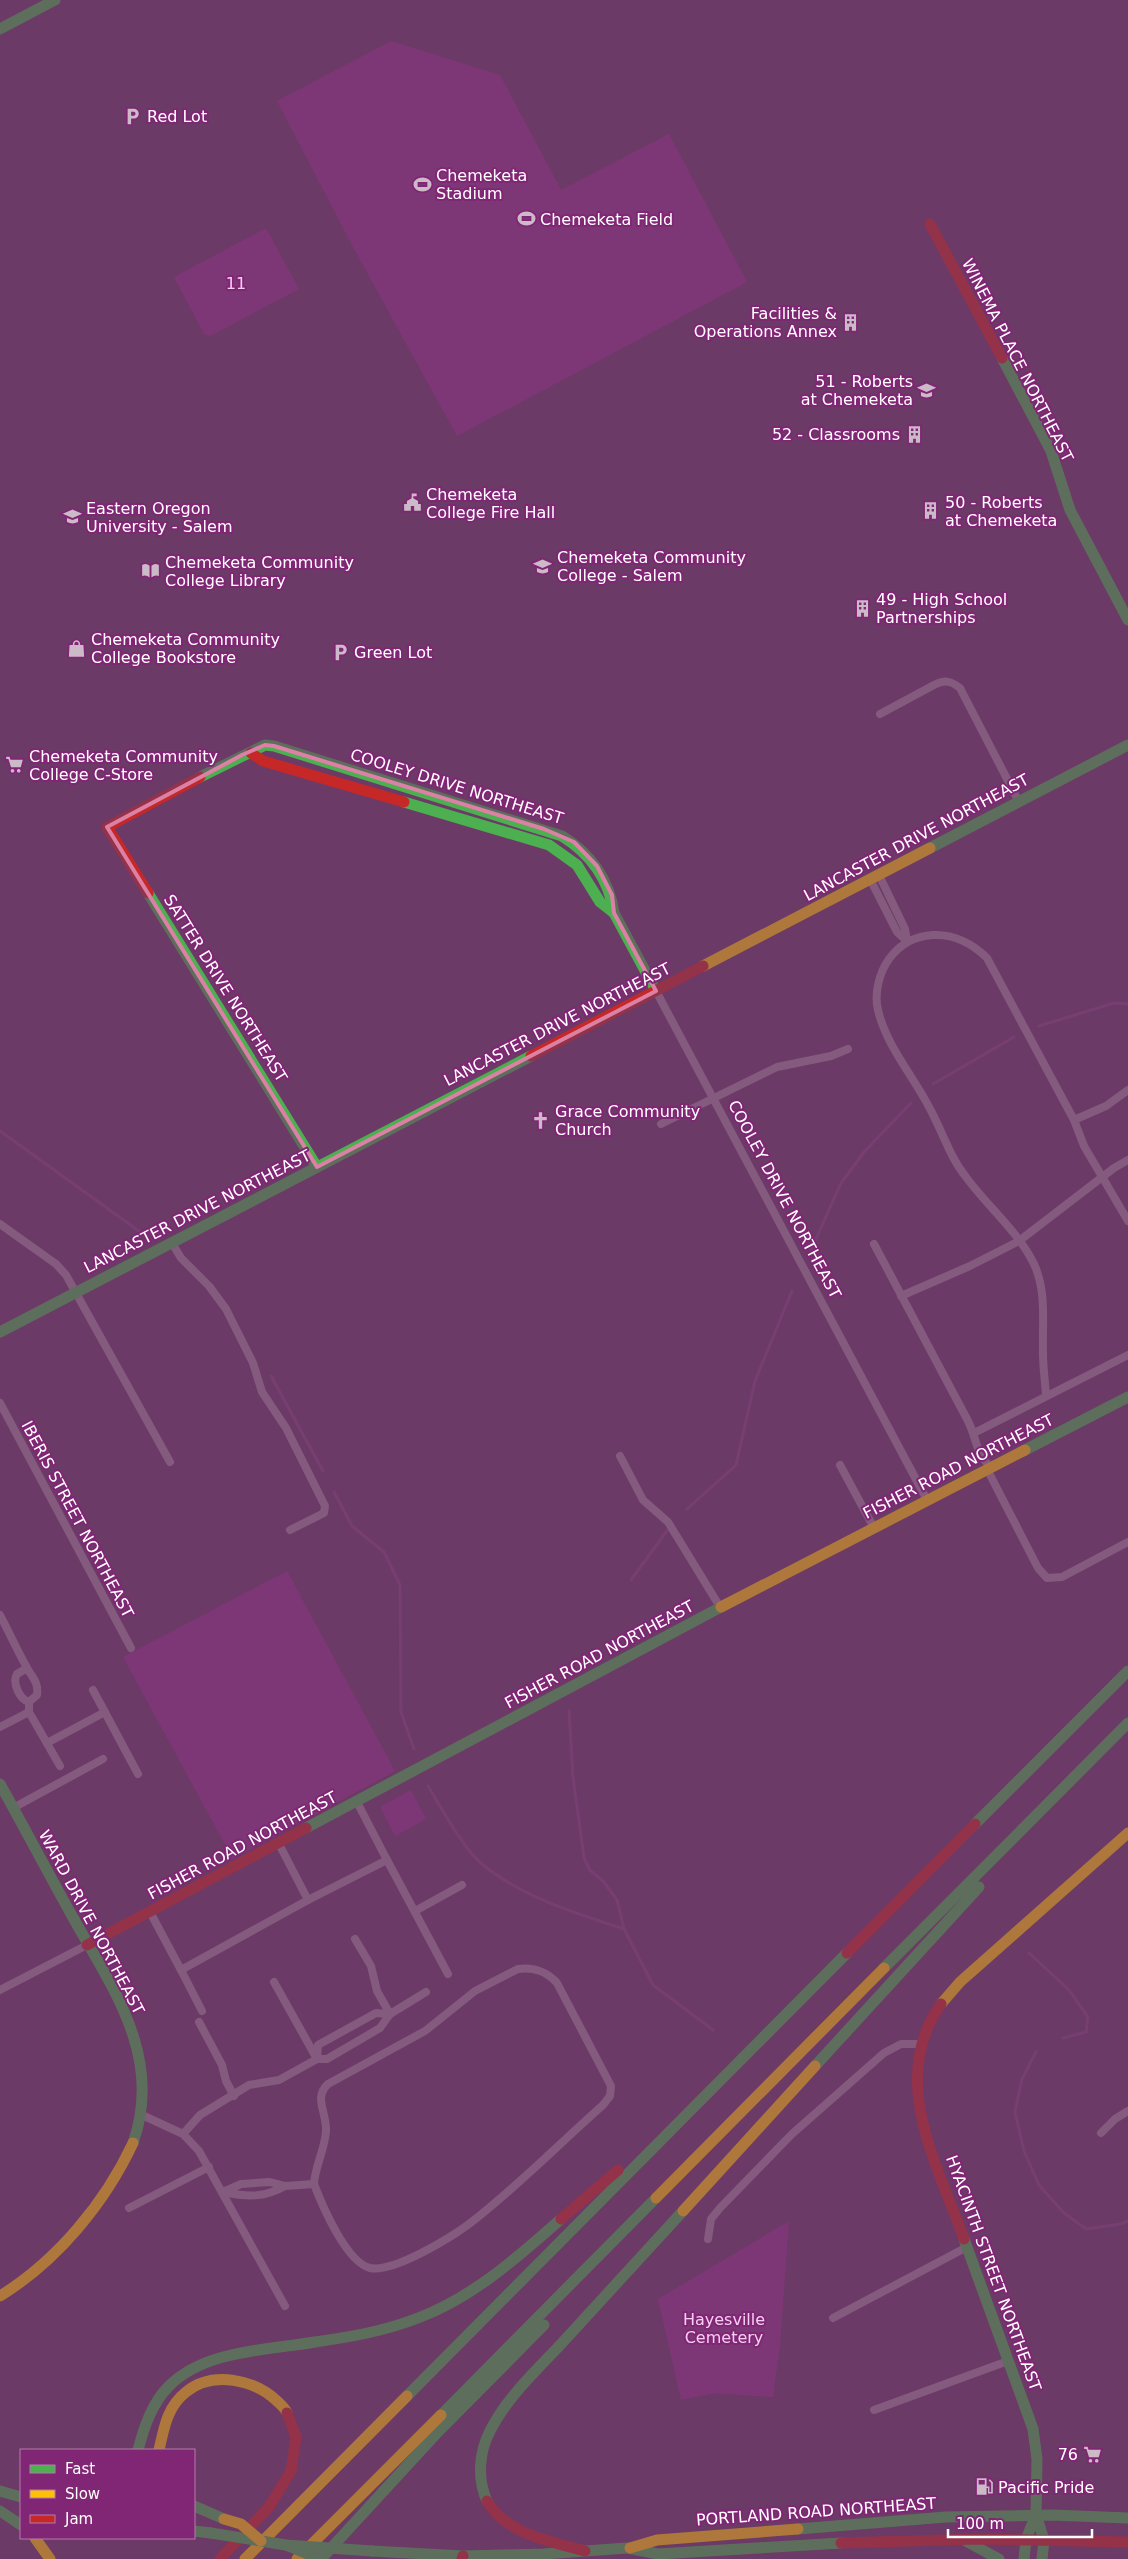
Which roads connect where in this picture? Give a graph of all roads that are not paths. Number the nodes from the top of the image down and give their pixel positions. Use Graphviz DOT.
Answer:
graph roads {
  1 [pos="55,0"];
  2 [pos="0,29"];
  3 [pos="930,224"];
  4 [pos="1128,620"];
  5 [pos="880,714"];
  6 [pos="1128,745"];
  7 [pos="251,753"];
  8 [pos="1019,802"];
  9 [pos="107,827"];
  10 [pos="875,877"];
  11 [pos="614,913"];
  12 [pos="907,941"];
  13 [pos="656,991"];
  14 [pos="848,1049"];
  15 [pos="1128,1090"];
  16 [pos="713,1098"];
  17 [pos="1074,1120"];
  18 [pos="661,1124"];
  19 [pos="1128,1160"];
  20 [pos="317,1167"];
  21 [pos="1103,1177"];
  22 [pos="1128,1221"];
  23 [pos="0,1224"];
  24 [pos="1019,1241"];
  25 [pos="172,1243"];
  26 [pos="874,1244"];
  27 [pos="76,1292"];
  28 [pos="901,1296"];
  29 [pos="0,1332"];
  30 [pos="1128,1355"];
  31 [pos="1046,1395"];
  32 [pos="1128,1397"];
  33 [pos="0,1403"];
  34 [pos="974,1433"];
  35 [pos="620,1456"];
  36 [pos="170,1462"];
  37 [pos="840,1465"];
  38 [pos="989,1468"];
  39 [pos="927,1500"];
  40 [pos="874,1528"];
  41 [pos="290,1530"];
  42 [pos="1128,1542"];
  43 [pos="720,1607"];
  44 [pos="0,1616"];
  45 [pos="132,1648"];
  46 [pos="27,1668"];
  47 [pos="1128,1671"];
  48 [pos="93,1690"];
  49 [pos="29,1702"];
  50 [pos="29,1712"];
  51 [pos="105,1712"];
  52 [pos="1128,1724"];
  53 [pos="0,1727"];
  54 [pos="47,1743"];
  55 [pos="103,1759"];
  56 [pos="60,1766"];
  57 [pos="138,1774"];
  58 [pos="0,1784"];
  59 [pos="357,1802"];
  60 [pos="13,1808"];
  61 [pos="1128,1833"];
  62 [pos="279,1844"];
  63 [pos="388,1860"];
  64 [pos="462,1885"];
  65 [pos="308,1900"];
  66 [pos="415,1911"];
  67 [pos="150,1912"];
  68 [pos="355,1939"];
  69 [pos="88,1945"];
  70 [pos="181,1970"];
  71 [pos="448,1974"];
  72 [pos="274,1982"];
  73 [pos="0,1990"];
  74 [pos="426,1992"];
  75 [pos="202,2011"];
  76 [pos="390,2014"];
  77 [pos="199,2022"];
  78 [pos="920,2044"];
  79 [pos="317,2059"];
  80 [pos="234,2096"];
  81 [pos="1128,2111"];
  82 [pos="142,2114"];
  83 [pos="686,2114"];
  84 [pos="1101,2132"];
  85 [pos="183,2134"];
  86 [pos="209,2167"];
  87 [pos="677,2177"];
  88 [pos="314,2184"];
  89 [pos="285,2186"];
  90 [pos="223,2192"];
  91 [pos="129,2208"];
  92 [pos="708,2239"];
  93 [pos="968,2247"];
  94 [pos="0,2296"];
  95 [pos="285,2306"];
  96 [pos="833,2318"];
  97 [pos="1008,2360"];
  98 [pos="874,2410"];
  99 [pos="138,2449"];
  100 [pos="160,2449"];
  101 [pos="0,2491"];
  102 [pos="20,2497"];
  103 [pos="195,2506"];
  104 [pos="0,2511"];
  105 [pos="1036,2515"];
  106 [pos="1128,2518"];
  107 [pos="20,2524"];
  108 [pos="195,2531"];
  109 [pos="36,2539"];
  110 [pos="962,2539"];
  111 [pos="1026,2540"];
  112 [pos="1044,2540"];
  113 [pos="261,2541"];
  114 [pos="1128,2542"];
  115 [pos="286,2545"];
  116 [pos="627,2548"];
  117 [pos="585,2551"];
  118 [pos="463,2558"];
  119 [pos="50,2559"];
  120 [pos="220,2559"];
  121 [pos="245,2559"];
  122 [pos="297,2559"];
  123 [pos="320,2559"];
  124 [pos="999,2559"];
  125 [pos="1024,2559"];
  126 [pos="1042,2559"];
  1 -- 2 [label="main road"];
  3 -- 4 [label="main road, WINEMA PLACE NORTHEAST"];
  5 -- 8 [label="street"];
  6 -- 8 [label="main road, LANCASTER DRIVE NORTHEAST"];
  7 -- 9 [label="main road, COOLEY DRIVE NORTHEAST"];
  7 -- 11 [label="main road, COOLEY DRIVE NORTHEAST"];
  7 -- 11 [label="main road, COOLEY DRIVE NORTHEAST"];
  8 -- 10 [label="main road, LANCASTER DRIVE NORTHEAST"];
  9 -- 20 [label="main road, SATTER DRIVE NORTHEAST"];
  10 -- 12 [label="street"];
  10 -- 13 [label="main road, LANCASTER DRIVE NORTHEAST"];
  11 -- 13 [label="main road, COOLEY DRIVE NORTHEAST"];
  12 -- 17 [label="street"];
  12 -- 24 [label="street"];
  13 -- 16 [label="street, COOLEY DRIVE NORTHEAST"];
  13 -- 20 [label="main road, LANCASTER DRIVE NORTHEAST"];
  14 -- 16 [label="street"];
  15 -- 17 [label="street"];
  16 -- 18 [label="street"];
  16 -- 39 [label="street, COOLEY DRIVE NORTHEAST"];
  17 -- 21 [label="street"];
  19 -- 21 [label="street"];
  20 -- 25 [label="main road, LANCASTER DRIVE NORTHEAST"];
  21 -- 22 [label="street"];
  21 -- 24 [label="street"];
  23 -- 27 [label="street"];
  24 -- 28 [label="street"];
  24 -- 31 [label="street"];
  25 -- 27 [label="main road, LANCASTER DRIVE NORTHEAST"];
  25 -- 41 [label="street"];
  26 -- 28 [label="street"];
  27 -- 29 [label="main road, LANCASTER DRIVE NORTHEAST"];
  27 -- 36 [label="street"];
  28 -- 34 [label="street"];
  30 -- 31 [label="street"];
  31 -- 34 [label="street"];
  32 -- 38 [label="main road, FISHER ROAD NORTHEAST"];
  33 -- 45 [label="street, IBERIS STREET NORTHEAST"];
  34 -- 38 [label="street"];
  35 -- 43 [label="street"];
  37 -- 40 [label="street"];
  38 -- 39 [label="main road, FISHER ROAD NORTHEAST"];
  38 -- 42 [label="street"];
  39 -- 40 [label="main road, FISHER ROAD NORTHEAST"];
  40 -- 43 [label="main road, FISHER ROAD NORTHEAST"];
  43 -- 59 [label="main road, FISHER ROAD NORTHEAST"];
  44 -- 46 [label="street"];
  46 -- 49 [label="street"];
  46 -- 49 [label="street"];
  47 -- 83 [label="main road"];
  48 -- 51 [label="street"];
  49 -- 50 [label="street"];
  50 -- 53 [label="street"];
  50 -- 54 [label="street"];
  51 -- 54 [label="street"];
  51 -- 57 [label="street"];
  52 -- 87 [label="main road"];
  52 -- 117 [label="main road"];
  54 -- 56 [label="street"];
  55 -- 60 [label="street"];
  58 -- 60 [label="main road, WARD DRIVE NORTHEAST"];
  59 -- 62 [label="main road, FISHER ROAD NORTHEAST"];
  59 -- 63 [label="street"];
  60 -- 69 [label="main road, WARD DRIVE NORTHEAST"];
  61 -- 78 [label="main road, HYACINTH STREET NORTHEAST"];
  62 -- 65 [label="street"];
  62 -- 67 [label="main road, FISHER ROAD NORTHEAST"];
  63 -- 65 [label="street"];
  63 -- 66 [label="street"];
  64 -- 66 [label="street"];
  65 -- 70 [label="street"];
  66 -- 71 [label="street"];
  67 -- 69 [label="main road, FISHER ROAD NORTHEAST"];
  67 -- 70 [label="street"];
  68 -- 76 [label="street"];
  69 -- 73 [label="street"];
  69 -- 82 [label="main road, WARD DRIVE NORTHEAST"];
  70 -- 75 [label="street"];
  72 -- 79 [label="street"];
  74 -- 76 [label="street"];
  76 -- 79 [label="street"];
  76 -- 79 [label="street"];
  77 -- 80 [label="street"];
  78 -- 92 [label="street"];
  78 -- 93 [label="main road, HYACINTH STREET NORTHEAST"];
  79 -- 80 [label="street"];
  80 -- 85 [label="street"];
  81 -- 84 [label="street"];
  82 -- 85 [label="street"];
  82 -- 94 [label="main road, WARD DRIVE NORTHEAST"];
  83 -- 99 [label="main road"];
  83 -- 121 [label="main road"];
  85 -- 86 [label="street"];
  86 -- 90 [label="street"];
  86 -- 91 [label="street"];
  87 -- 122 [label="main road"];
  87 -- 123 [label="main road"];
  88 -- 88 [label="street"];
  88 -- 89 [label="street"];
  89 -- 90 [label="street"];
  89 -- 90 [label="street"];
  90 -- 95 [label="street"];
  93 -- 96 [label="street"];
  93 -- 97 [label="main road, HYACINTH STREET NORTHEAST"];
  97 -- 98 [label="street"];
  97 -- 105 [label="main road, HYACINTH STREET NORTHEAST"];
  100 -- 120 [label="main road"];
  101 -- 102 [label="main road"];
  103 -- 113 [label="main road, bridge"];
  104 -- 107 [label="main road"];
  105 -- 106 [label="main road, PORTLAND ROAD NORTHEAST"];
  105 -- 111 [label="main road, HYACINTH STREET NORTHEAST"];
  105 -- 112 [label="main road, HYACINTH STREET NORTHEAST"];
  105 -- 116 [label="main road, PORTLAND ROAD NORTHEAST"];
  108 -- 113 [label="main road, PORTLAND ROAD NORTHEAST, bridge"];
  109 -- 119 [label="main road"];
  110 -- 111 [label="main road, PORTLAND ROAD NORTHEAST"];
  110 -- 116 [label="main road, PORTLAND ROAD NORTHEAST"];
  110 -- 124 [label="main road"];
  111 -- 112 [label="main road, PORTLAND ROAD NORTHEAST"];
  111 -- 125 [label="main road, HYACINTH STREET NORTHEAST"];
  112 -- 114 [label="main road, PORTLAND ROAD NORTHEAST"];
  112 -- 126 [label="main road, HYACINTH STREET NORTHEAST"];
  113 -- 115 [label="main road, PORTLAND ROAD NORTHEAST, bridge"];
  115 -- 118 [label="main road, PORTLAND ROAD NORTHEAST, bridge"];
  115 -- 123 [label="main road, bridge"];
  116 -- 117 [label="main road, PORTLAND ROAD NORTHEAST"];
  117 -- 118 [label="main road, PORTLAND ROAD NORTHEAST"];
}
